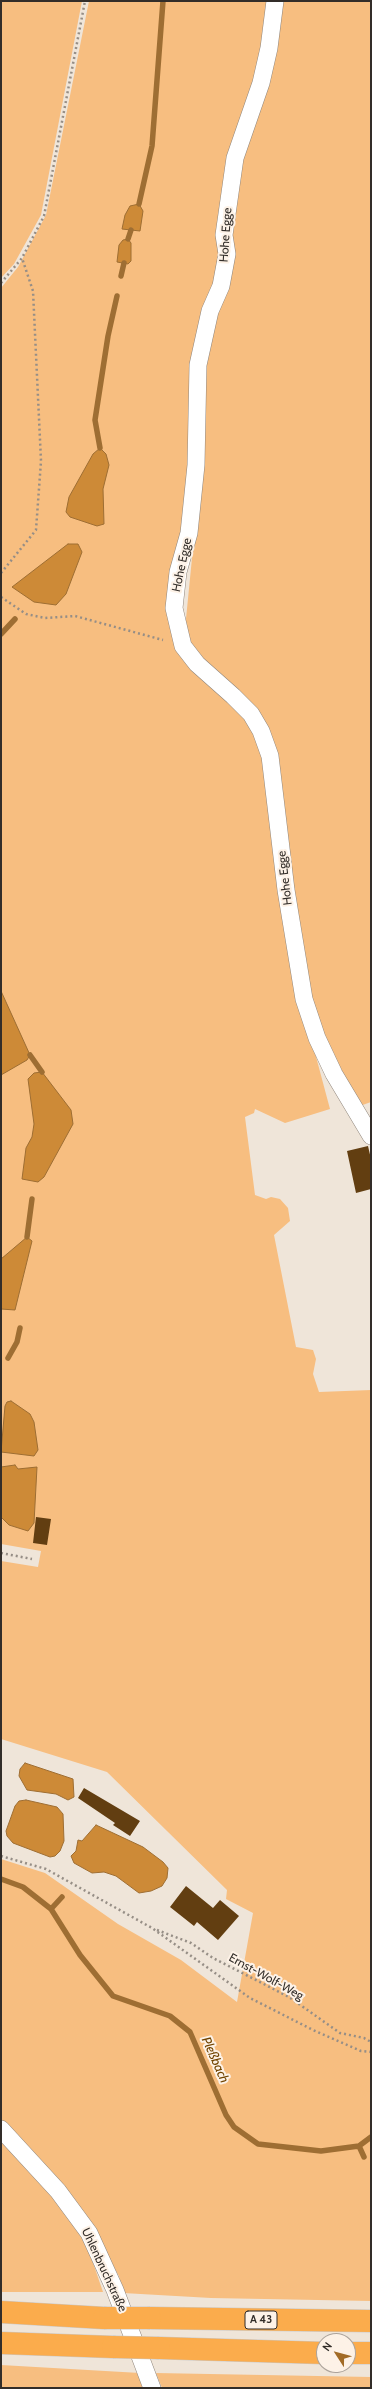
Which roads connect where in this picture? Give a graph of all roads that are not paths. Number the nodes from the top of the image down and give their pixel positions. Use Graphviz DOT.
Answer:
graph roads {
  1 [pos="274,1"];
  2 [pos="371,1136"];
  3 [pos="1,2129"];
  4 [pos="1,2312"];
  5 [pos="371,2321"];
  6 [pos="1,2343"];
  7 [pos="316,2353"];
  8 [pos="356,2353"];
  9 [pos="371,2353"];
  10 [pos="152,2388"];
  1 -- 2 [label="street, Hohe Egge"];
  3 -- 10 [label="street, Uhlenbruchstraße"];
  4 -- 5 [label="highway, A 43, bridge"];
  6 -- 7 [label="highway, bridge"];
  8 -- 9 [label="highway"];
}
